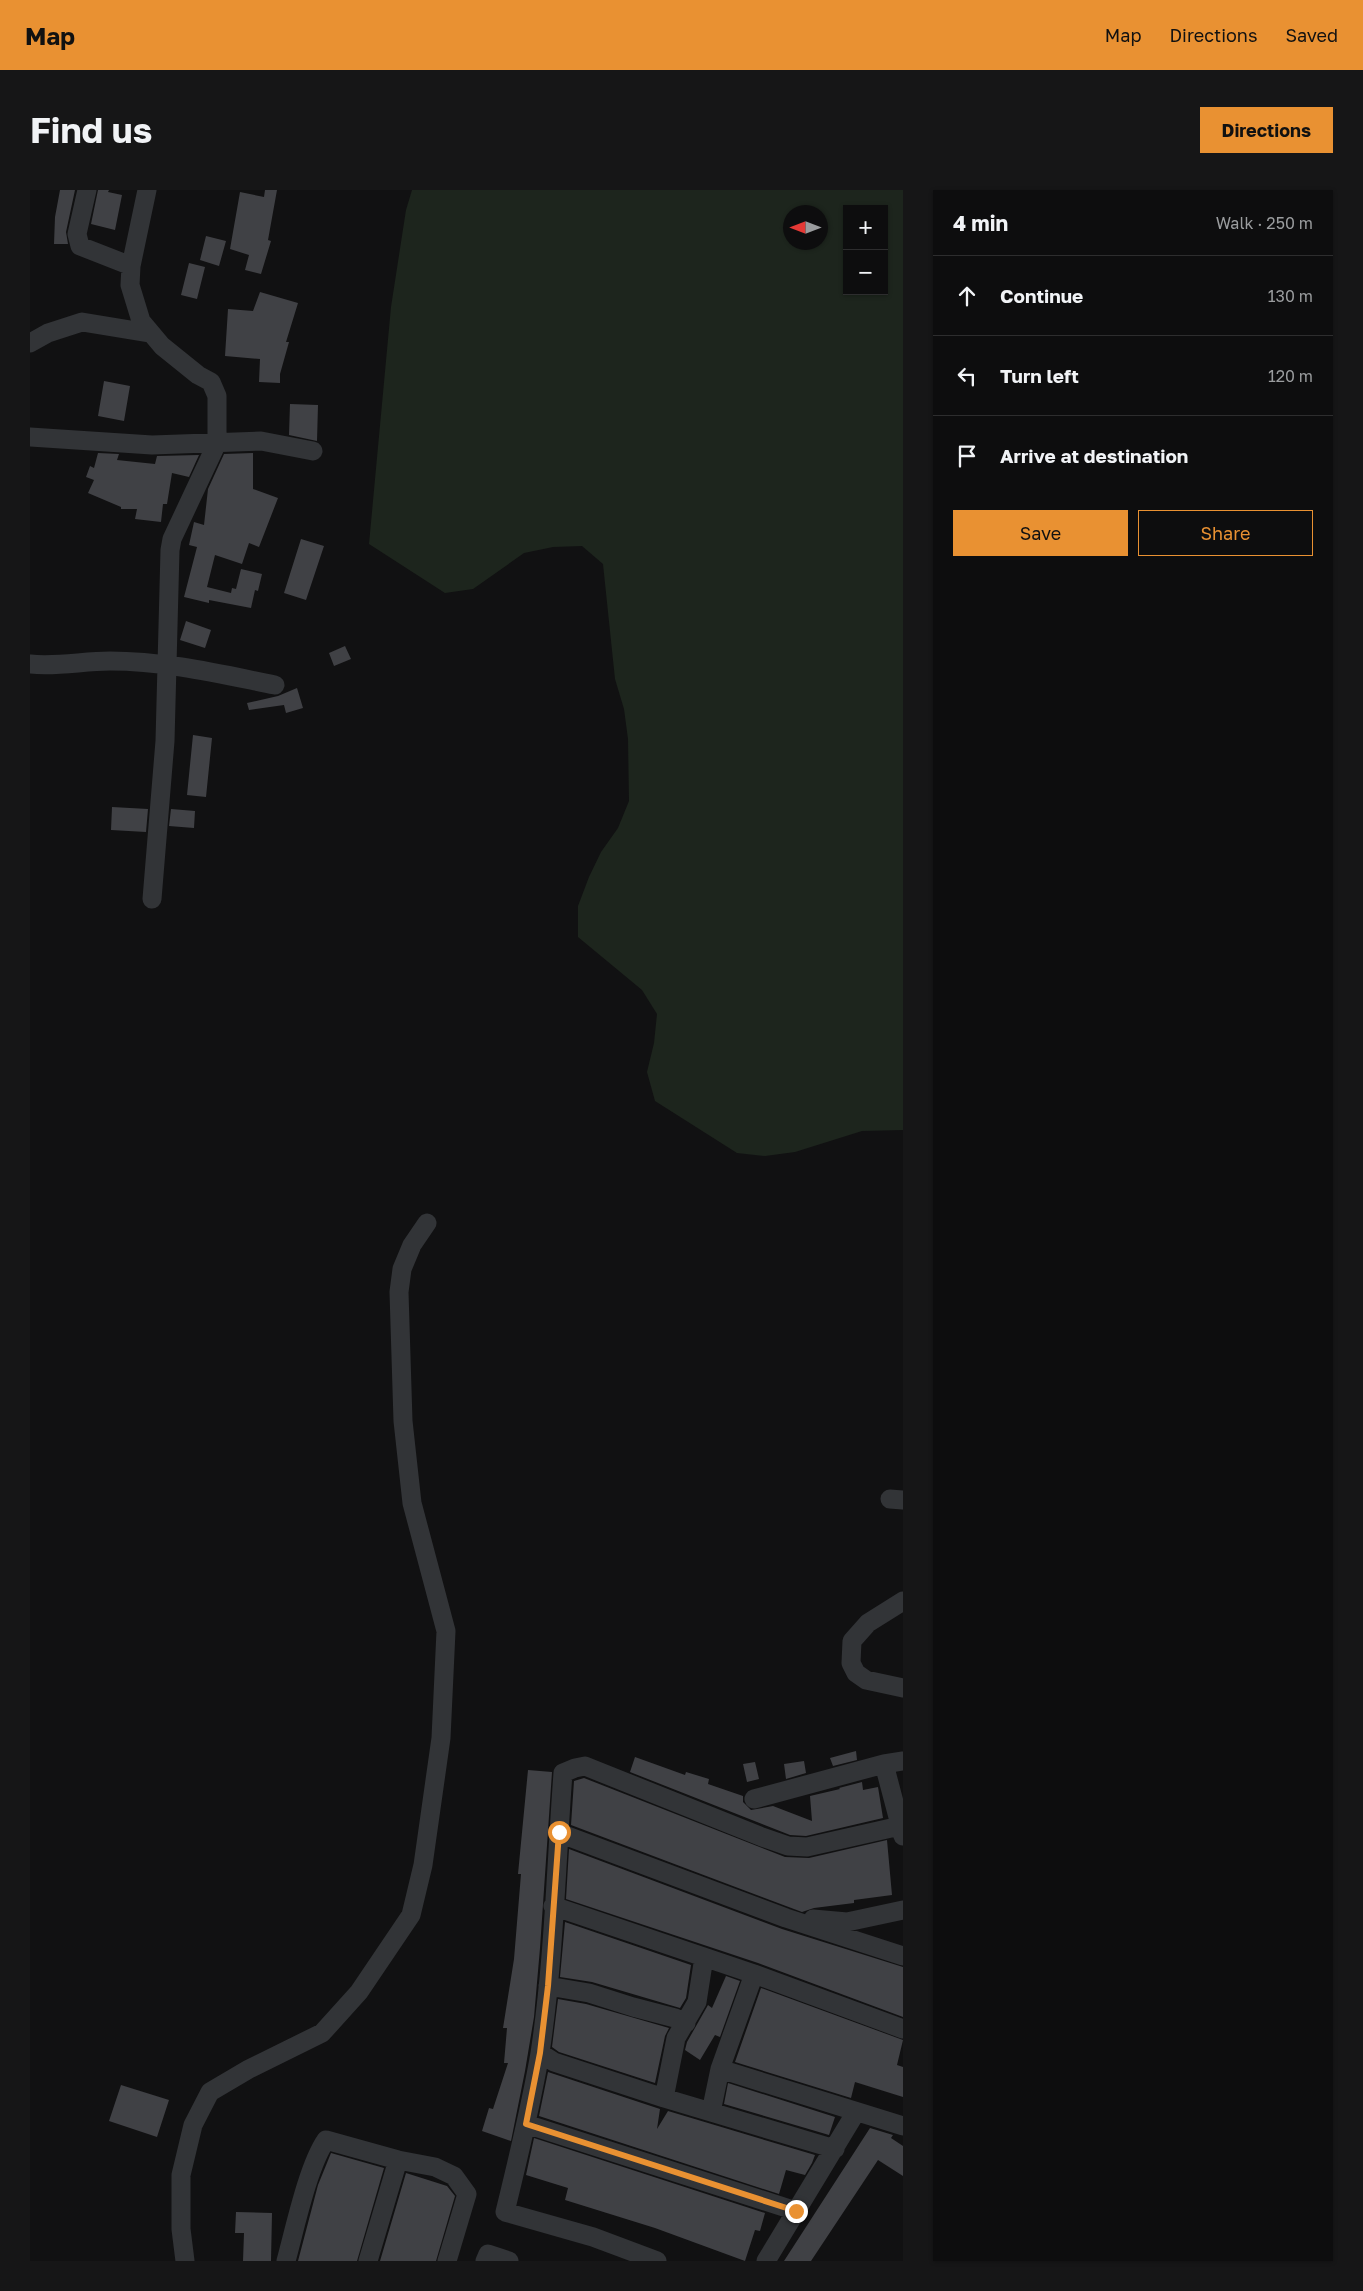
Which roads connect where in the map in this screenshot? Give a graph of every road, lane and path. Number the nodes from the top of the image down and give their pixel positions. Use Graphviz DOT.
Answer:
graph roads {
  1 [pos="87,190"];
  2 [pos="147,190"];
  3 [pos="131,266"];
  4 [pos="149,333"];
  5 [pos="30,343"];
  6 [pos="30,437"];
  7 [pos="217,443"];
  8 [pos="313,451"];
  9 [pos="30,664"];
  10 [pos="167,664"];
  11 [pos="275,685"];
  12 [pos="152,899"];
  13 [pos="427,1223"];
  14 [pos="903,1601"];
  15 [pos="903,1688"];
  16 [pos="903,1761"];
  17 [pos="884,1764"];
  18 [pos="754,1799"];
  19 [pos="902,1831"];
  20 [pos="559,1832"];
  21 [pos="553,1906"];
  22 [pos="903,1910"];
  23 [pos="786,1918"];
  24 [pos="903,1956"];
  25 [pos="704,1957"];
  26 [pos="754,1974"];
  27 [pos="548,1986"];
  28 [pos="686,2023"];
  29 [pos="903,2029"];
  30 [pos="540,2053"];
  31 [pos="720,2069"];
  32 [pos="664,2098"];
  33 [pos="711,2112"];
  34 [pos="856,2112"];
  35 [pos="526,2124"];
  36 [pos="903,2126"];
  37 [pos="834,2149"];
  38 [pos="398,2160"];
  39 [pos="796,2211"];
  40 [pos="185,2261"];
  41 [pos="286,2261"];
  42 [pos="368,2261"];
  43 [pos="448,2261"];
  44 [pos="485,2261"];
  45 [pos="510,2261"];
  46 [pos="657,2261"];
  47 [pos="766,2261"];
  1 -- 3 [label="street"];
  2 -- 3 [label="street"];
  3 -- 4 [label="street"];
  4 -- 5 [label="street"];
  4 -- 7 [label="street"];
  6 -- 7 [label="street"];
  7 -- 8 [label="street"];
  7 -- 10 [label="street"];
  9 -- 10 [label="street"];
  10 -- 11 [label="street"];
  10 -- 12 [label="street"];
  13 -- 40 [label="street"];
  14 -- 15 [label="street"];
  16 -- 17 [label="street"];
  17 -- 18 [label="street"];
  17 -- 19 [label="street"];
  19 -- 20 [label="street"];
  20 -- 21 [label="street"];
  20 -- 23 [label="street"];
  21 -- 25 [label="street"];
  21 -- 27 [label="street"];
  22 -- 23 [label="street"];
  23 -- 24 [label="street"];
  25 -- 26 [label="street"];
  25 -- 28 [label="street"];
  26 -- 29 [label="street"];
  26 -- 31 [label="street"];
  27 -- 28 [label="street"];
  27 -- 30 [label="street"];
  28 -- 32 [label="street"];
  30 -- 32 [label="street"];
  30 -- 35 [label="street"];
  31 -- 33 [label="street"];
  31 -- 34 [label="street"];
  32 -- 33 [label="street"];
  33 -- 37 [label="street"];
  34 -- 36 [label="street"];
  34 -- 37 [label="street"];
  35 -- 39 [label="street"];
  35 -- 46 [label="street"];
  37 -- 39 [label="street"];
  38 -- 41 [label="street"];
  38 -- 42 [label="street"];
  38 -- 43 [label="street"];
  39 -- 47 [label="street"];
  44 -- 45 [label="street"];
}
